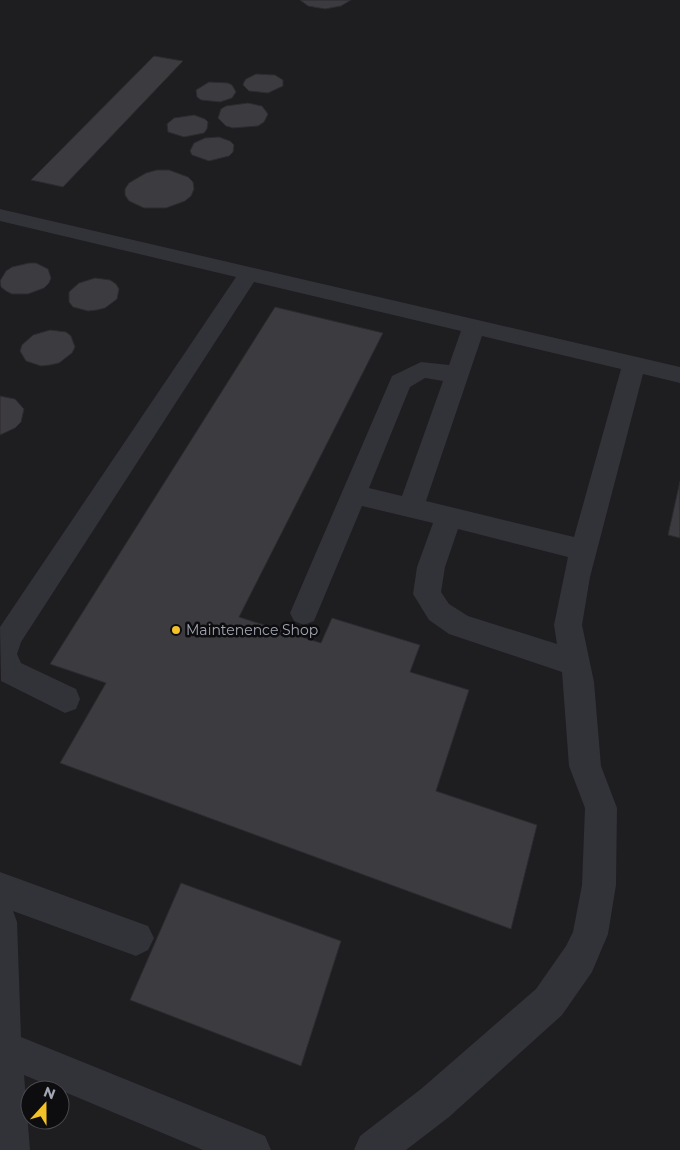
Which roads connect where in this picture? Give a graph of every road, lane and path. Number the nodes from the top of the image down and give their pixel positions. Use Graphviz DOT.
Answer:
graph roads {
  1 [pos="0,215"];
  2 [pos="249,274"];
  3 [pos="474,326"];
  4 [pos="634,365"];
  5 [pos="457,375"];
  6 [pos="680,375"];
  7 [pos="354,494"];
  8 [pos="411,508"];
  9 [pos="449,517"];
  10 [pos="583,550"];
  11 [pos="304,613"];
  12 [pos="575,664"];
  13 [pos="65,699"];
  14 [pos="0,889"];
  15 [pos="0,922"];
  16 [pos="136,938"];
  17 [pos="4,1048"];
  18 [pos="10,1150"];
  19 [pos="251,1150"];
  20 [pos="374,1150"];
  1 -- 2 [label="lane"];
  2 -- 3 [label="lane"];
  2 -- 13 [label="lane"];
  3 -- 4 [label="lane"];
  3 -- 5 [label="lane"];
  4 -- 6 [label="lane"];
  4 -- 10 [label="lane"];
  5 -- 7 [label="lane"];
  5 -- 8 [label="lane"];
  7 -- 8 [label="lane"];
  7 -- 11 [label="lane"];
  8 -- 9 [label="lane"];
  9 -- 10 [label="lane"];
  9 -- 12 [label="lane"];
  10 -- 12 [label="lane"];
  12 -- 20 [label="lane"];
  14 -- 16 [label="lane"];
  15 -- 17 [label="lane"];
  17 -- 18 [label="lane"];
  17 -- 19 [label="lane"];
}
